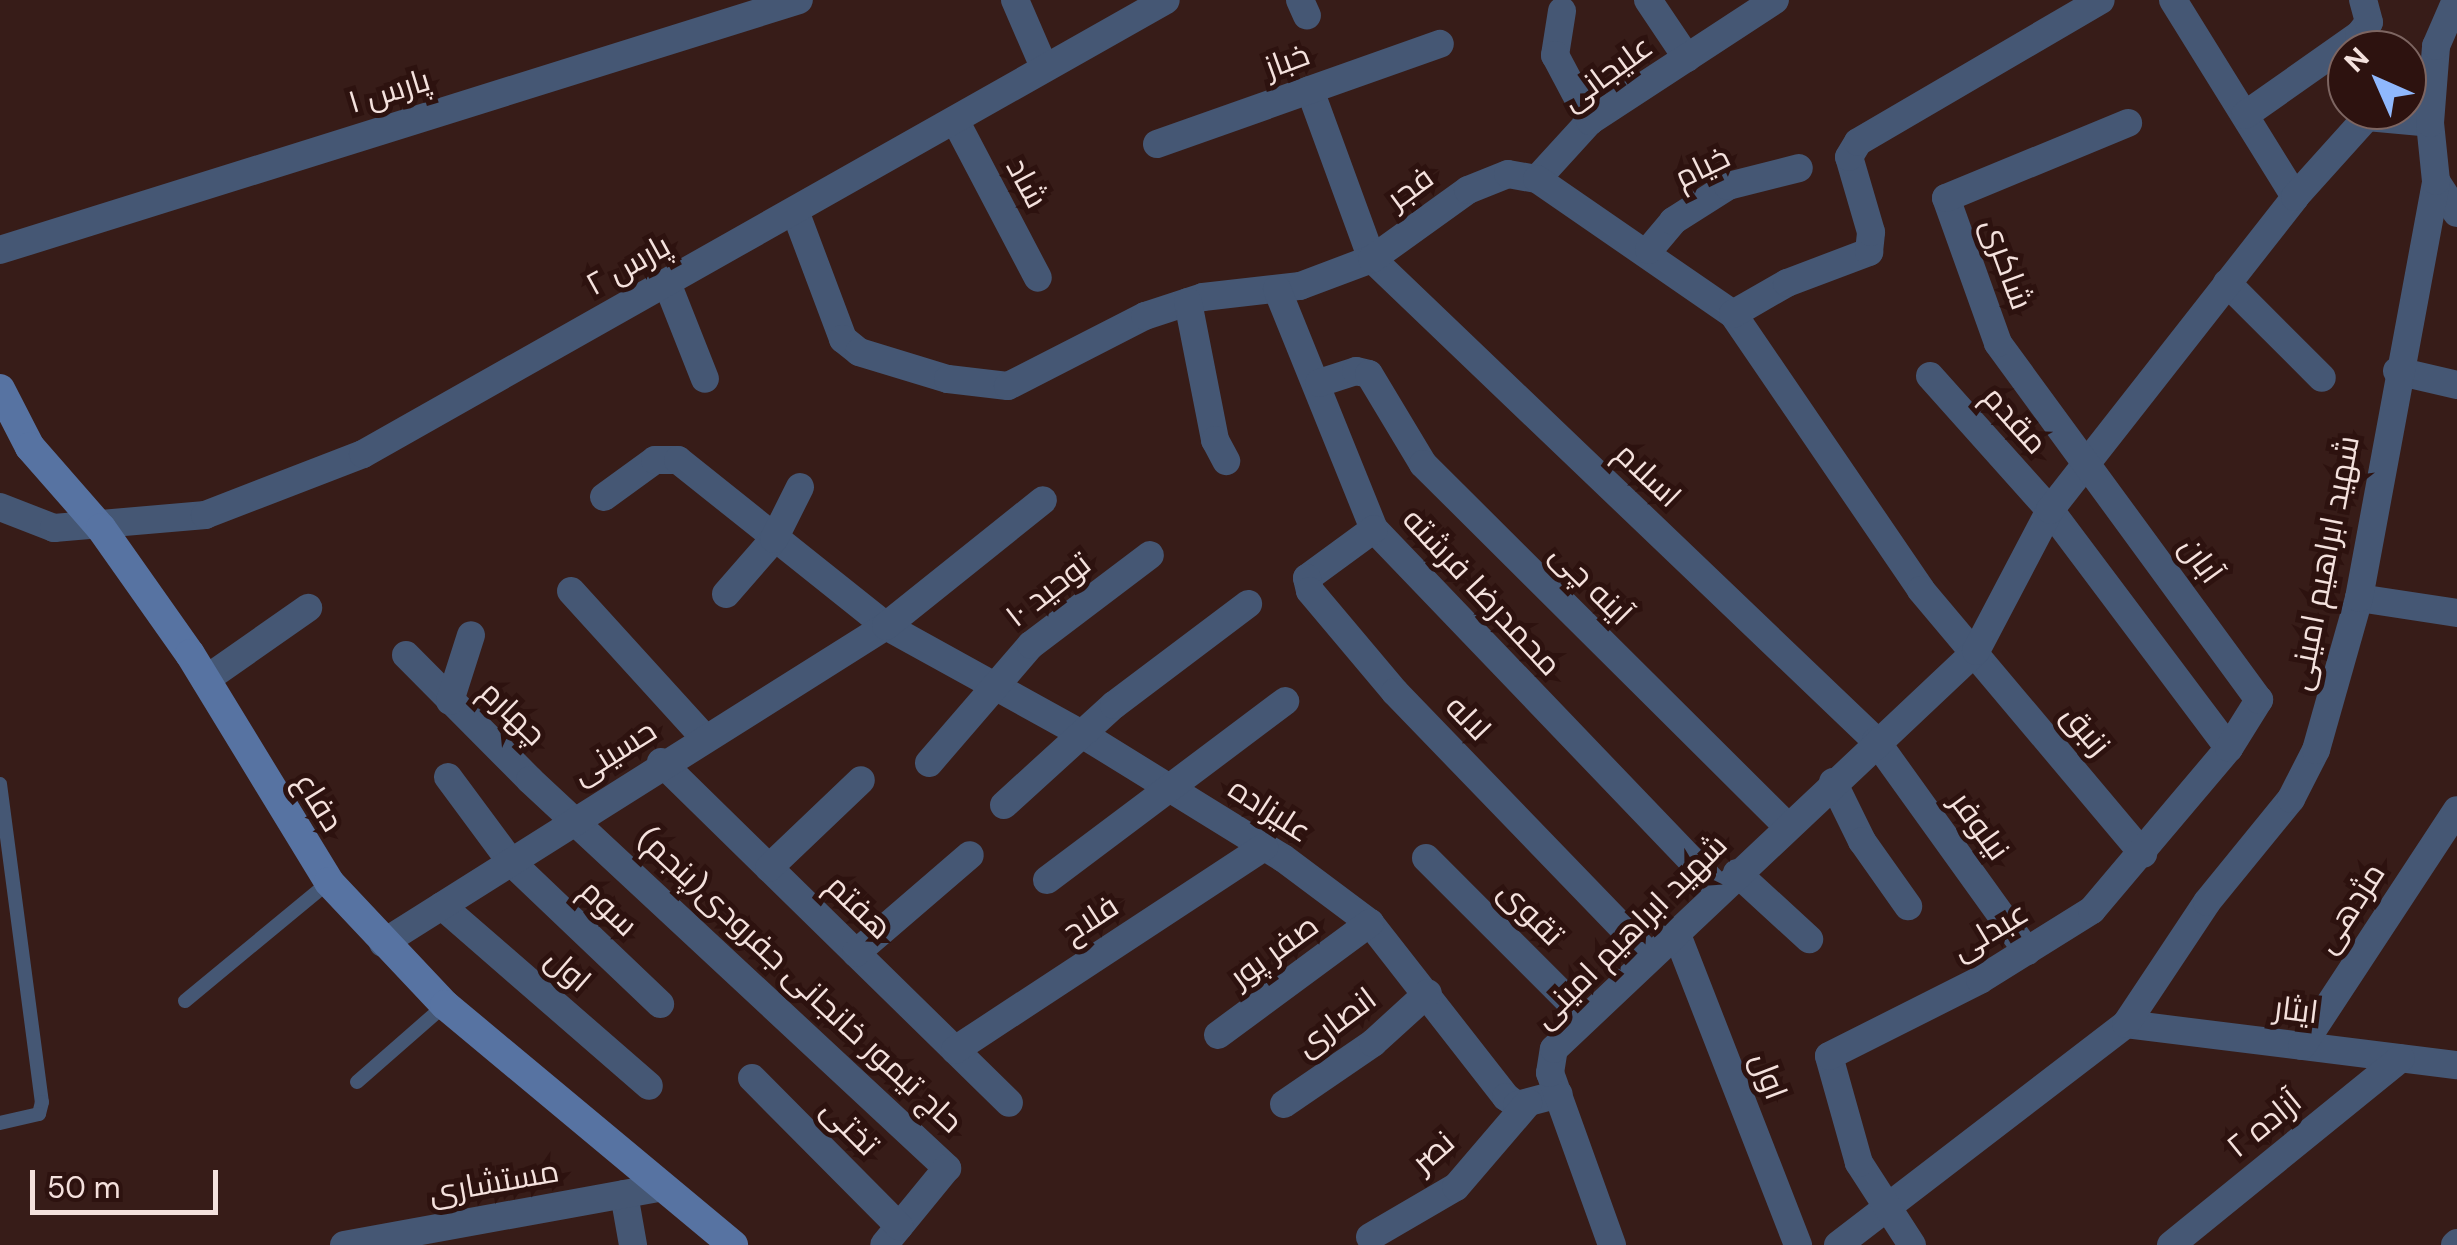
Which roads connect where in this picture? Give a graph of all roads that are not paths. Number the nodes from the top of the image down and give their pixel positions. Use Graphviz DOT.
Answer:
graph roads {
  1 [pos="799,0"];
  2 [pos="1014,0"];
  3 [pos="1166,0"];
  4 [pos="1648,0"];
  5 [pos="1775,0"];
  6 [pos="2102,0"];
  7 [pos="2173,0"];
  8 [pos="2363,0"];
  9 [pos="2456,0"];
  10 [pos="1562,12"];
  11 [pos="1440,44"];
  12 [pos="1688,58"];
  13 [pos="1044,68"];
  14 [pos="1310,90"];
  15 [pos="2245,114"];
  16 [pos="954,120"];
  17 [pos="1590,121"];
  18 [pos="2128,122"];
  19 [pos="2430,123"];
  20 [pos="1157,144"];
  21 [pos="1799,168"];
  22 [pos="1538,179"];
  23 [pos="2436,181"];
  24 [pos="2294,197"];
  25 [pos="795,210"];
  26 [pos="2457,213"];
  27 [pos="0,250"];
  28 [pos="1649,250"];
  29 [pos="1372,260"];
  30 [pos="1038,278"];
  31 [pos="667,283"];
  32 [pos="2227,283"];
  33 [pos="1278,289"];
  34 [pos="1188,302"];
  35 [pos="1733,314"];
  36 [pos="2397,370"];
  37 [pos="1930,376"];
  38 [pos="2322,378"];
  39 [pos="705,379"];
  40 [pos="1319,383"];
  41 [pos="2457,385"];
  42 [pos="0,389"];
  43 [pos="1226,462"];
  44 [pos="2085,462"];
  45 [pos="800,487"];
  46 [pos="604,497"];
  47 [pos="1043,500"];
  48 [pos="0,507"];
  49 [pos="2050,510"];
  50 [pos="101,528"];
  51 [pos="1374,529"];
  52 [pos="774,539"];
  53 [pos="1150,556"];
  54 [pos="830,582"];
  55 [pos="571,591"];
  56 [pos="726,594"];
  57 [pos="2358,598"];
  58 [pos="1248,604"];
  59 [pos="308,608"];
  60 [pos="2457,614"];
  61 [pos="879,620"];
  62 [pos="471,635"];
  63 [pos="1976,651"];
  64 [pos="406,655"];
  65 [pos="205,680"];
  66 [pos="994,684"];
  67 [pos="1285,700"];
  68 [pos="2259,700"];
  69 [pos="450,701"];
  70 [pos="1082,734"];
  71 [pos="704,737"];
  72 [pos="1876,741"];
  73 [pos="2229,748"];
  74 [pos="660,762"];
  75 [pos="929,763"];
  76 [pos="448,778"];
  77 [pos="861,780"];
  78 [pos="1833,782"];
  79 [pos="0,784"];
  80 [pos="1170,788"];
  81 [pos="1004,805"];
  82 [pos="2457,810"];
  83 [pos="576,817"];
  84 [pos="1786,826"];
  85 [pos="1264,847"];
  86 [pos="2143,854"];
  87 [pos="970,855"];
  88 [pos="1426,858"];
  89 [pos="511,862"];
  90 [pos="769,868"];
  91 [pos="1047,880"];
  92 [pos="1728,881"];
  93 [pos="329,882"];
  94 [pos="442,906"];
  95 [pos="1908,906"];
  96 [pos="1370,924"];
  97 [pos="1676,932"];
  98 [pos="1809,939"];
  99 [pos="383,943"];
  100 [pos="2028,951"];
  101 [pos="856,953"];
  102 [pos="1650,956"];
  103 [pos="1428,993"];
  104 [pos="184,1001"];
  105 [pos="660,1004"];
  106 [pos="445,1005"];
  107 [pos="1586,1018"];
  108 [pos="2126,1024"];
  109 [pos="1218,1035"];
  110 [pos="2302,1046"];
  111 [pos="955,1050"];
  112 [pos="2401,1058"];
  113 [pos="2457,1065"];
  114 [pos="752,1078"];
  115 [pos="356,1082"];
  116 [pos="1555,1083"];
  117 [pos="649,1086"];
  118 [pos="1009,1102"];
  119 [pos="1528,1103"];
  120 [pos="1284,1104"];
  121 [pos="0,1122"];
  122 [pos="657,1188"];
  123 [pos="624,1194"];
  124 [pos="1886,1208"];
  125 [pos="891,1236"];
  126 [pos="1370,1237"];
  127 [pos="344,1245"];
  128 [pos="633,1245"];
  129 [pos="733,1245"];
  130 [pos="1612,1245"];
  131 [pos="1798,1245"];
  132 [pos="1838,1245"];
  133 [pos="1912,1245"];
  134 [pos="2172,1245"];
  1 -- 27 [label="street, پارس ۱"];
  2 -- 13 [label="street"];
  3 -- 13 [label="street, پارس ۲"];
  4 -- 12 [label="street"];
  5 -- 12 [label="street, علیجانی"];
  6 -- 35 [label="street"];
  7 -- 15 [label="street"];
  8 -- 15 [label="street"];
  9 -- 19 [label="street, شهید ابراهیم امینی"];
  10 -- 17 [label="street"];
  11 -- 14 [label="street, خباز"];
  12 -- 17 [label="street, علیجانی"];
  13 -- 16 [label="street, پارس ۲"];
  14 -- 20 [label="street, خباز"];
  14 -- 29 [label="street"];
  15 -- 24 [label="street"];
  16 -- 25 [label="street, پارس ۲"];
  16 -- 30 [label="street, شاد"];
  17 -- 22 [label="street, علیجانی"];
  18 -- 44 [label="street, شاکری"];
  19 -- 23 [label="street, شهید ابراهیم امینی"];
  19 -- 24 [label="street, شهید ابراهیم امینی"];
  21 -- 28 [label="street, خیام"];
  22 -- 28 [label="street"];
  22 -- 29 [label="street, فجر"];
  23 -- 26 [label="street"];
  23 -- 36 [label="street, شهید ابراهیم امینی"];
  24 -- 32 [label="street, شهید ابراهیم امینی"];
  25 -- 31 [label="street, پارس ۲"];
  25 -- 34 [label="street, فجر"];
  28 -- 35 [label="street"];
  29 -- 33 [label="street, فجر"];
  29 -- 72 [label="street, اسلام"];
  31 -- 39 [label="street"];
  31 -- 50 [label="street, پارس ۲"];
  32 -- 38 [label="street"];
  32 -- 44 [label="street, شهید ابراهیم امینی"];
  33 -- 34 [label="street, فجر"];
  33 -- 40 [label="street, محمدرضا فرشته"];
  34 -- 43 [label="street"];
  35 -- 63 [label="street"];
  36 -- 41 [label="street"];
  36 -- 57 [label="street, شهید ابراهیم امینی"];
  37 -- 49 [label="street, مقدم"];
  40 -- 51 [label="street, محمدرضا فرشته"];
  40 -- 84 [label="street, آینه چی"];
  42 -- 50 [label="main road, دفاع"];
  44 -- 49 [label="street, شهید ابراهیم امینی"];
  44 -- 68 [label="street, آبان"];
  45 -- 52 [label="street"];
  46 -- 52 [label="street, علیزاده"];
  47 -- 61 [label="street"];
  48 -- 50 [label="street, پارس ۲"];
  49 -- 63 [label="street, شهید ابراهیم امینی"];
  49 -- 73 [label="street, مقدم"];
  50 -- 65 [label="main road, دفاع"];
  51 -- 92 [label="street, محمدرضا فرشته"];
  51 -- 102 [label="street, لاله"];
  52 -- 56 [label="street"];
  52 -- 61 [label="street, علیزاده"];
  53 -- 66 [label="street, توحید ۱۰"];
  54 -- 61 [label="street, علیزاده"];
  55 -- 71 [label="street"];
  57 -- 60 [label="street"];
  57 -- 108 [label="street, شهید ابراهیم امینی"];
  58 -- 70 [label="street"];
  59 -- 65 [label="street"];
  61 -- 66 [label="street, علیزاده"];
  61 -- 71 [label="street, حسینی"];
  62 -- 69 [label="street"];
  63 -- 72 [label="street, شهید ابراهیم امینی"];
  63 -- 86 [label="street, زنبق"];
  64 -- 69 [label="street, چهارم"];
  65 -- 93 [label="main road, دفاع"];
  66 -- 70 [label="street, علیزاده"];
  66 -- 75 [label="street, توحید ۱۰"];
  67 -- 80 [label="street"];
  68 -- 73 [label="street, عبدلی"];
  69 -- 83 [label="street, چهارم"];
  70 -- 80 [label="street, علیزاده"];
  70 -- 81 [label="street"];
  71 -- 74 [label="street, حسینی"];
  72 -- 78 [label="street, شهید ابراهیم امینی"];
  72 -- 100 [label="street, نیلوفر"];
  73 -- 86 [label="street, عبدلی"];
  74 -- 83 [label="street, حسینی"];
  74 -- 90 [label="street, هفتم"];
  76 -- 89 [label="street, سوم"];
  77 -- 90 [label="street"];
  78 -- 84 [label="street, شهید ابراهیم امینی"];
  78 -- 95 [label="street"];
  79 -- 121 [label="lane"];
  80 -- 85 [label="street, علیزاده"];
  80 -- 91 [label="street"];
  82 -- 110 [label="street, مژدهی"];
  83 -- 89 [label="street, حسینی"];
  83 -- 125 [label="street, حاج تیمور خانجانی جفرودی(پنجم)"];
  84 -- 92 [label="street, شهید ابراهیم امینی"];
  85 -- 96 [label="street, علیزاده"];
  85 -- 111 [label="street, فلاح"];
  86 -- 100 [label="street, عبدلی"];
  87 -- 101 [label="street"];
  88 -- 107 [label="street, تقوی"];
  89 -- 94 [label="street, حسینی"];
  89 -- 105 [label="street, سوم"];
  90 -- 101 [label="street, هفتم"];
  92 -- 97 [label="street, شهید ابراهیم امینی"];
  92 -- 98 [label="street, محمدرضا فرشته"];
  93 -- 99 [label="main road, دفاع"];
  93 -- 104 [label="lane"];
  94 -- 99 [label="street, حسینی"];
  94 -- 117 [label="street, اول"];
  96 -- 103 [label="street, علیزاده"];
  96 -- 109 [label="street, صفر پور"];
  97 -- 102 [label="street, شهید ابراهیم امینی"];
  97 -- 131 [label="street, اول"];
  99 -- 106 [label="main road, دفاع"];
  100 -- 124 [label="street, عبدلی"];
  101 -- 111 [label="street, هفتم"];
  102 -- 107 [label="street, شهید ابراهیم امینی"];
  103 -- 119 [label="street, علیزاده"];
  103 -- 120 [label="street, انصاری"];
  106 -- 115 [label="lane"];
  106 -- 122 [label="main road, دفاع"];
  107 -- 116 [label="street, شهید ابراهیم امینی"];
  108 -- 110 [label="street, ایثار"];
  108 -- 124 [label="street, شهید ابراهیم امینی"];
  110 -- 112 [label="street, ایثار"];
  111 -- 118 [label="street, هفتم"];
  112 -- 113 [label="street, ایثار"];
  112 -- 134 [label="street, آزاده ۲"];
  114 -- 125 [label="street, تختی"];
  116 -- 119 [label="street"];
  116 -- 130 [label="street"];
  119 -- 126 [label="street, نصر"];
  122 -- 123 [label="street, مستشاری"];
  122 -- 129 [label="main road, دفاع"];
  123 -- 127 [label="street, مستشاری"];
  123 -- 128 [label="street"];
  124 -- 132 [label="street, شهید ابراهیم امینی"];
  124 -- 133 [label="street"];
}
